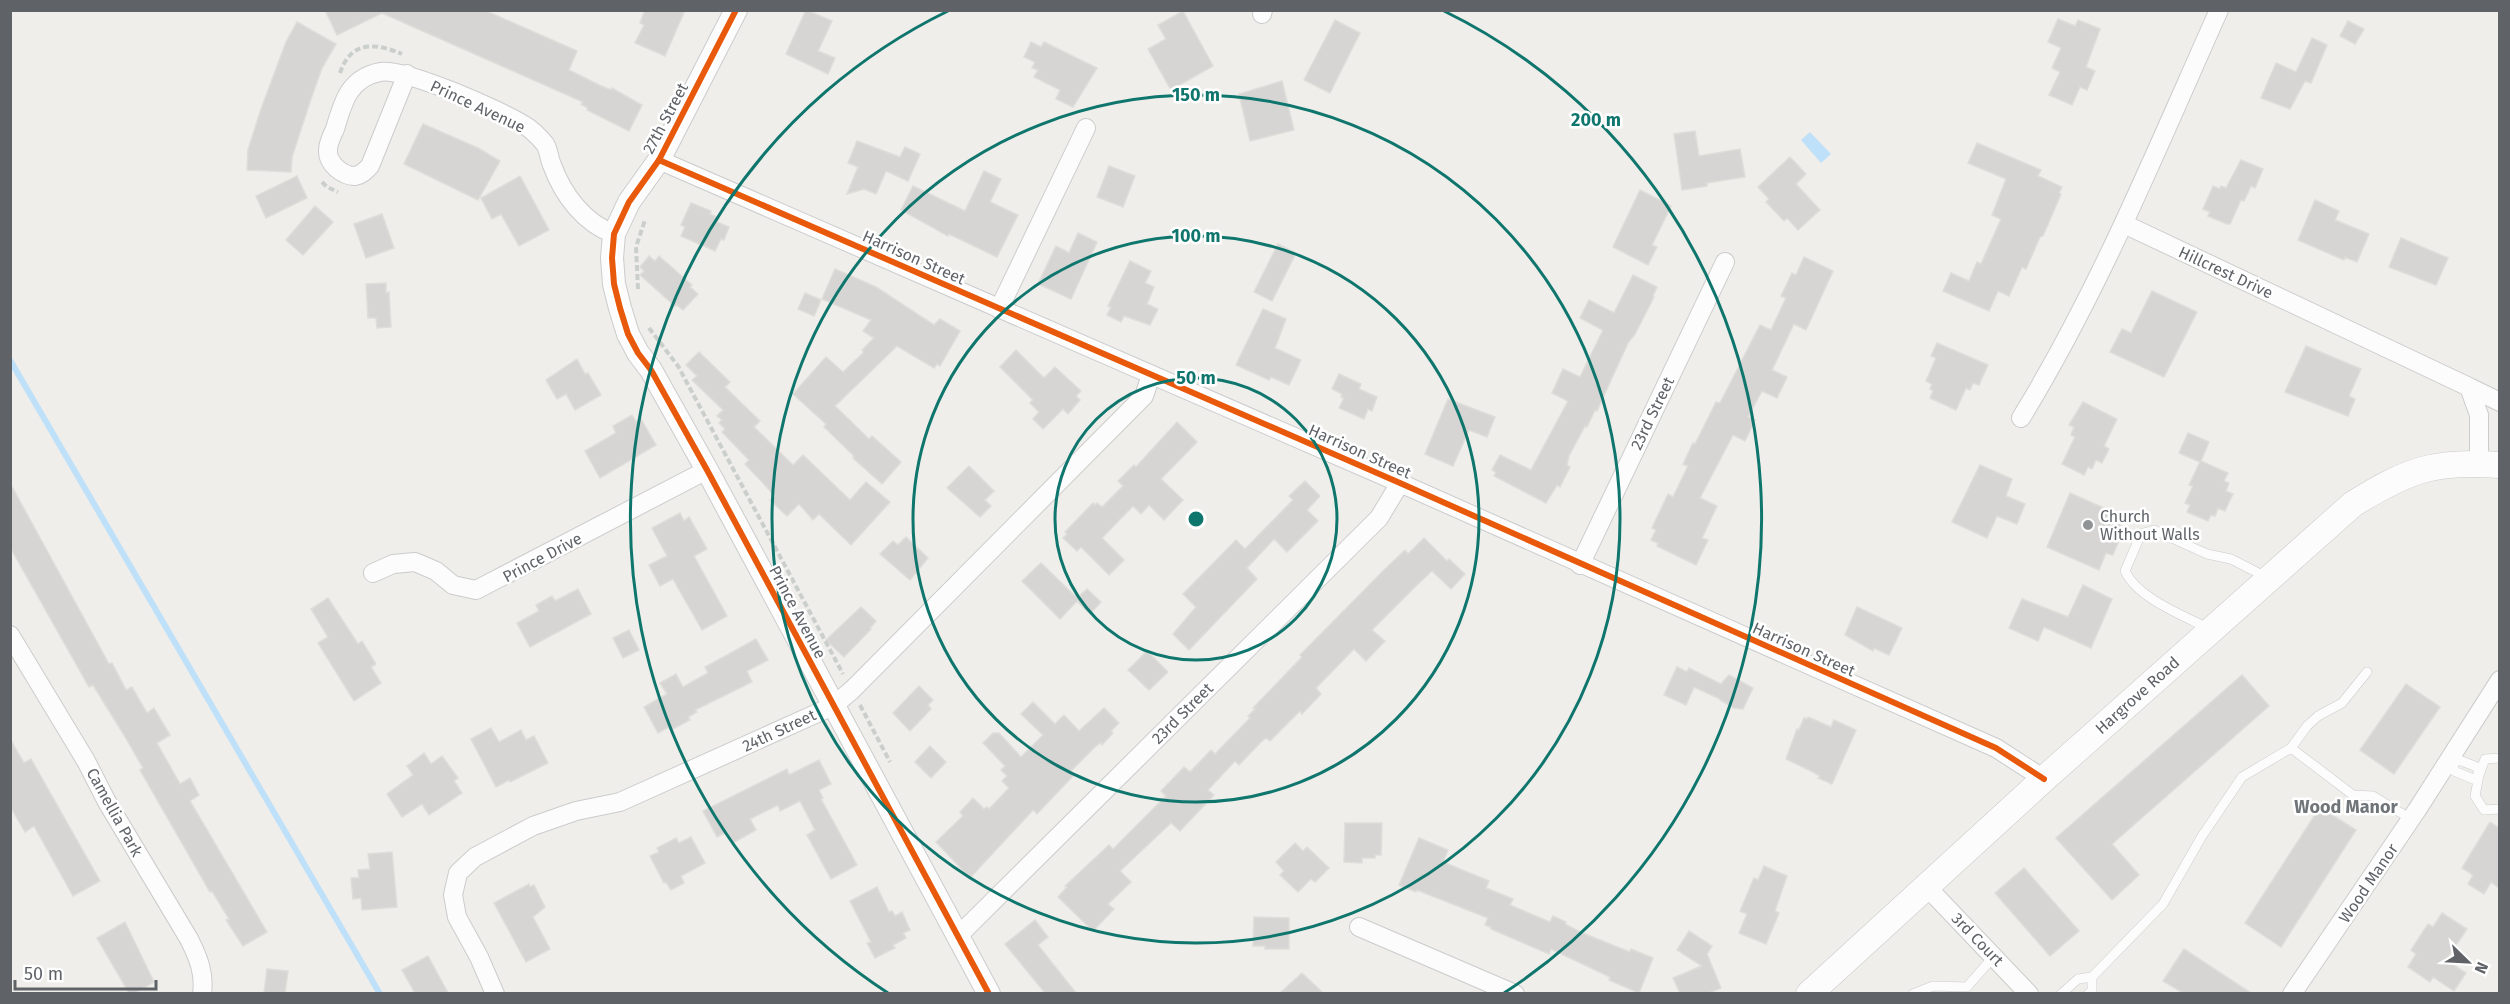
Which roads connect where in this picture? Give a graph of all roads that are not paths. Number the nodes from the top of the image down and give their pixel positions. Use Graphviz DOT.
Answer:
graph roads {
  1 [pos="736,10"];
  2 [pos="2219,10"];
  3 [pos="408,66"];
  4 [pos="1086,128"];
  5 [pos="659,160"];
  6 [pos="2124,224"];
  7 [pos="614,234"];
  8 [pos="1725,262"];
  9 [pos="999,309"];
  10 [pos="1151,375"];
  11 [pos="2469,387"];
  12 [pos="2499,402"];
  13 [pos="2021,418"];
  14 [pos="2489,465"];
  15 [pos="707,470"];
  16 [pos="1400,483"];
  17 [pos="1580,565"];
  18 [pos="373,573"];
  19 [pos="2268,578"];
  20 [pos="2210,630"];
  21 [pos="10,635"];
  22 [pos="2367,672"];
  23 [pos="2499,680"];
  24 [pos="832,706"];
  25 [pos="2291,748"];
  26 [pos="2499,758"];
  27 [pos="2450,763"];
  28 [pos="2478,775"];
  29 [pos="2044,779"];
  30 [pos="2499,809"];
  31 [pos="2411,819"];
  32 [pos="1926,885"];
  33 [pos="1359,927"];
  34 [pos="957,938"];
  35 [pos="1994,956"];
  36 [pos="2092,977"];
  37 [pos="1969,990"];
  38 [pos="202,993"];
  39 [pos="495,993"];
  40 [pos="989,993"];
  41 [pos="1515,993"];
  42 [pos="1809,993"];
  43 [pos="1913,993"];
  44 [pos="2029,993"];
  45 [pos="2061,993"];
  46 [pos="2088,993"];
  47 [pos="2292,993"];
  1 -- 5 [label="street, 27th Street"];
  2 -- 6 [label="street"];
  3 -- 3 [label="street, Prince Avenue"];
  3 -- 7 [label="street, Prince Avenue"];
  4 -- 9 [label="street"];
  5 -- 7 [label="street, 27th Street"];
  5 -- 9 [label="street, Harrison Street"];
  6 -- 11 [label="street, Hillcrest Drive"];
  6 -- 13 [label="street"];
  7 -- 15 [label="street, Prince Avenue"];
  8 -- 17 [label="street, 23rd Street"];
  9 -- 10 [label="street, Harrison Street"];
  10 -- 16 [label="street, Harrison Street"];
  10 -- 24 [label="street, 24th Street"];
  11 -- 12 [label="street, Hillcrest Drive"];
  11 -- 14 [label="street"];
  14 -- 19 [label="main road, Hargrove Road"];
  15 -- 18 [label="street, Prince Drive"];
  15 -- 24 [label="street, Prince Avenue"];
  16 -- 17 [label="street, Harrison Street"];
  16 -- 34 [label="street, 23rd Street"];
  17 -- 29 [label="street, Harrison Street"];
  19 -- 20 [label="main road, Hargrove Road"];
  19 -- 20 [label="lane"];
  20 -- 29 [label="main road, Hargrove Road"];
  21 -- 38 [label="street, Camellia Park"];
  22 -- 25 [label="lane"];
  23 -- 27 [label="street, Wood Manor"];
  24 -- 34 [label="street, Prince Avenue"];
  24 -- 39 [label="street, 24th Street"];
  25 -- 31 [label="lane"];
  25 -- 36 [label="lane"];
  26 -- 28 [label="lane"];
  27 -- 28 [label="lane"];
  27 -- 31 [label="street, Wood Manor"];
  28 -- 30 [label="lane"];
  29 -- 32 [label="main road, Hargrove Road"];
  31 -- 47 [label="street, Wood Manor"];
  32 -- 35 [label="street, 3rd Court"];
  32 -- 42 [label="main road, Hargrove Road"];
  33 -- 41 [label="street"];
  34 -- 40 [label="street, Prince Avenue"];
  35 -- 37 [label="lane"];
  35 -- 44 [label="street, 3rd Court"];
  36 -- 45 [label="lane"];
  36 -- 46 [label="lane"];
  37 -- 43 [label="lane"];
}
